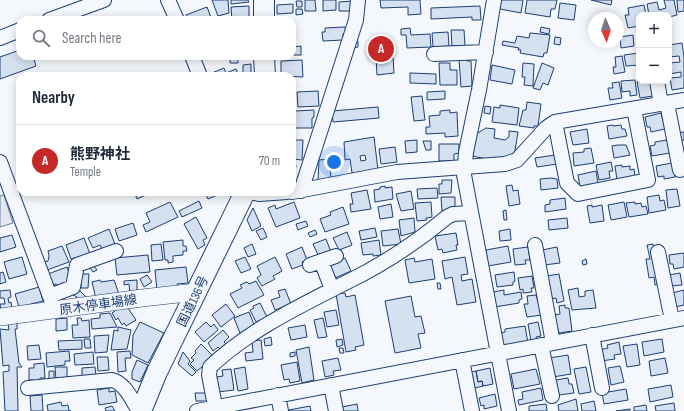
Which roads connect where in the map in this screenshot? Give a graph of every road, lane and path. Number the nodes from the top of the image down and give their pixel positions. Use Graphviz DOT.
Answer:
graph roads {
  1 [pos="104,0"];
  2 [pos="168,0"];
  3 [pos="264,0"];
  4 [pos="358,0"];
  5 [pos="494,0"];
  6 [pos="60,16"];
  7 [pos="175,16"];
  8 [pos="264,16"];
  9 [pos="16,32"];
  10 [pos="0,38"];
  11 [pos="486,52"];
  12 [pos="434,54"];
  13 [pos="194,60"];
  14 [pos="264,60"];
  15 [pos="198,72"];
  16 [pos="264,72"];
  17 [pos="657,84"];
  18 [pos="684,100"];
  19 [pos="664,103"];
  20 [pos="634,109"];
  21 [pos="555,122"];
  22 [pos="0,162"];
  23 [pos="464,168"];
  24 [pos="680,170"];
  25 [pos="296,183"];
  26 [pos="296,190"];
  27 [pos="243,196"];
  28 [pos="470,213"];
  29 [pos="535,245"];
  30 [pos="116,251"];
  31 [pos="658,252"];
  32 [pos="336,256"];
  33 [pos="332,289"];
  34 [pos="196,292"];
  35 [pos="53,303"];
  36 [pos="0,317"];
  37 [pos="678,319"];
  38 [pos="592,335"];
  39 [pos="547,344"];
  40 [pos="498,354"];
  41 [pos="462,360"];
  42 [pos="331,385"];
  43 [pos="28,388"];
  44 [pos="602,388"];
  45 [pos="278,396"];
  46 [pos="552,396"];
  47 [pos="215,409"];
  48 [pos="140,411"];
  49 [pos="197,411"];
  50 [pos="281,411"];
  51 [pos="336,411"];
  52 [pos="472,411"];
  53 [pos="509,411"];
  1 -- 6 [label="street"];
  2 -- 7 [label="street"];
  3 -- 8 [label="highway"];
  4 -- 25 [label="street"];
  5 -- 11 [label="street"];
  9 -- 10 [label="street"];
  11 -- 12 [label="street"];
  11 -- 23 [label="street"];
  13 -- 15 [label="street"];
  14 -- 16 [label="highway"];
  17 -- 19 [label="street"];
  18 -- 19 [label="street"];
  19 -- 20 [label="street"];
  19 -- 24 [label="street"];
  20 -- 21 [label="street"];
  20 -- 21 [label="street"];
  21 -- 23 [label="street"];
  22 -- 35 [label="street"];
  23 -- 26 [label="street"];
  23 -- 28 [label="street"];
  27 -- 34 [label="highway, 国道136号"];
  28 -- 33 [label="street"];
  28 -- 40 [label="street"];
  29 -- 39 [label="street"];
  30 -- 35 [label="street"];
  31 -- 37 [label="street"];
  32 -- 33 [label="street"];
  33 -- 47 [label="street"];
  34 -- 35 [label="main road, 原木停車場線"];
  34 -- 48 [label="highway, 国道136号"];
  35 -- 36 [label="main road, 原木停車場線"];
  37 -- 38 [label="street"];
  38 -- 39 [label="street"];
  38 -- 44 [label="street"];
  39 -- 40 [label="street"];
  39 -- 46 [label="street"];
  40 -- 41 [label="street"];
  40 -- 53 [label="street"];
  41 -- 42 [label="street"];
  41 -- 52 [label="street"];
  42 -- 45 [label="street"];
  42 -- 51 [label="street"];
  43 -- 48 [label="street"];
  45 -- 47 [label="street"];
  45 -- 50 [label="street"];
  47 -- 49 [label="street"];
}
